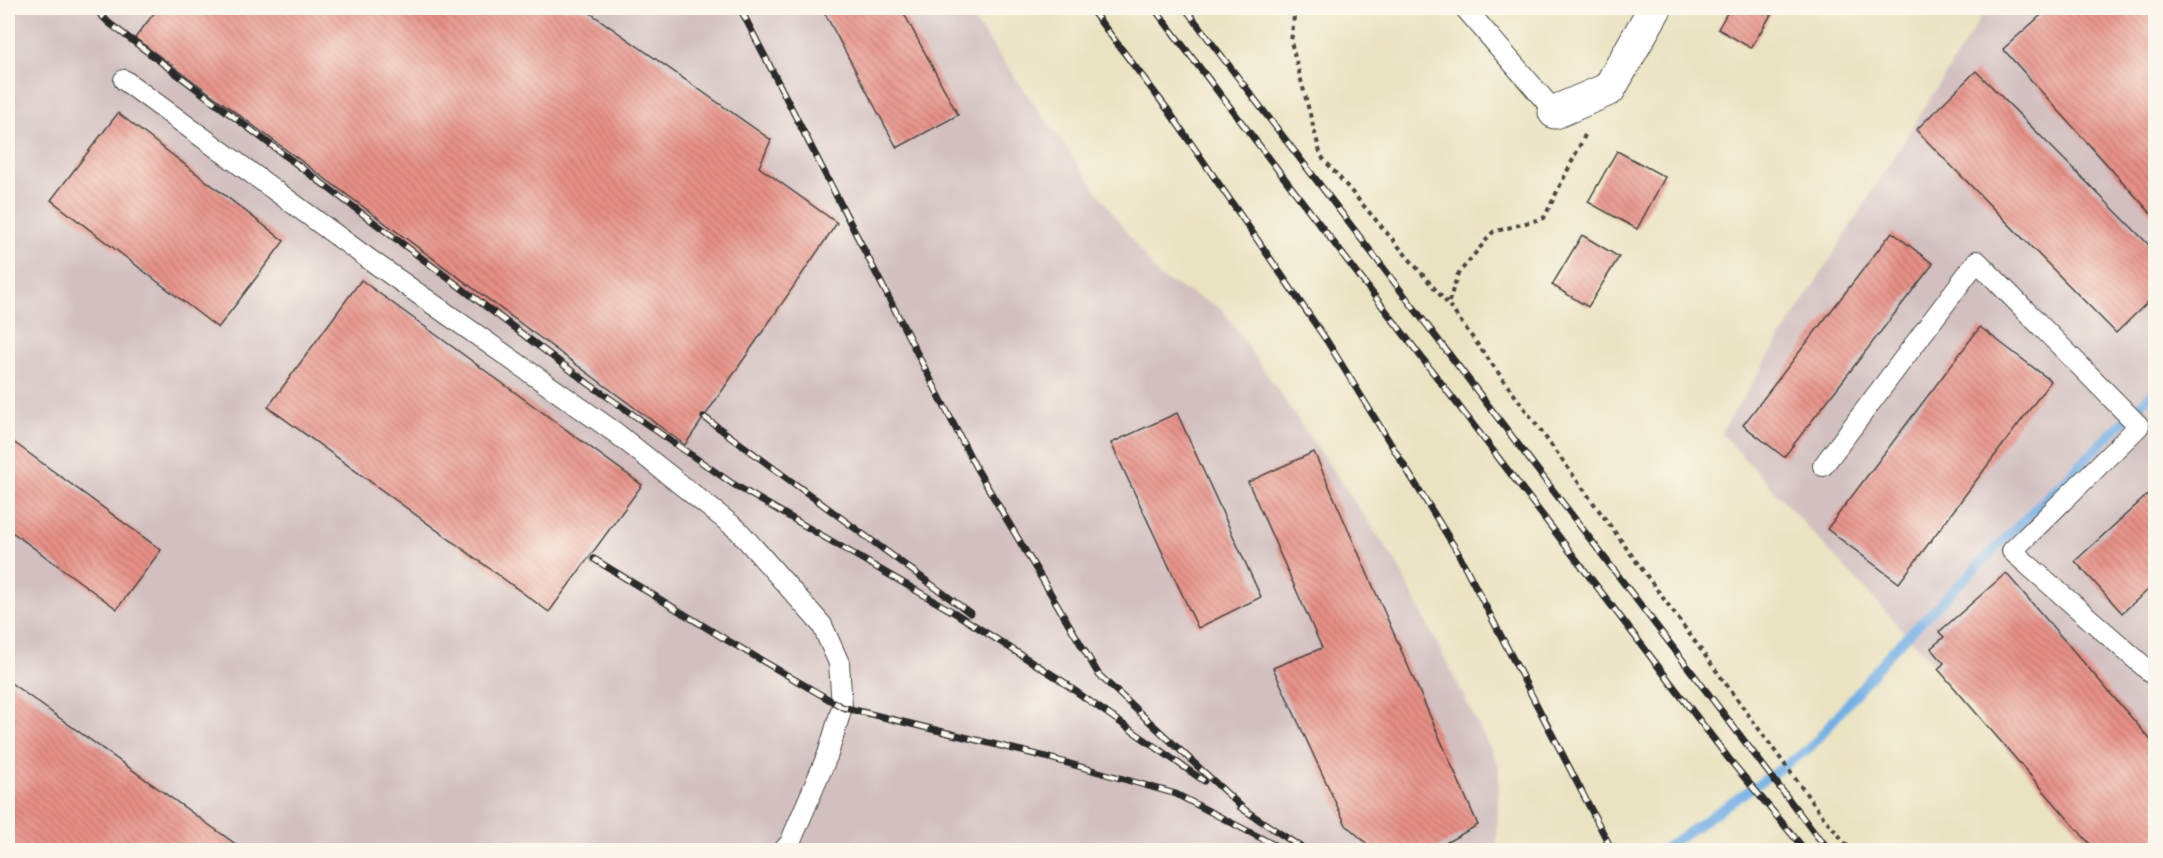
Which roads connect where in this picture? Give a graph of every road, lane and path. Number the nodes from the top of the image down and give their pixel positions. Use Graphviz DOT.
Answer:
graph roads {
  1 [pos="1295,8"];
  2 [pos="1465,8"];
  3 [pos="1655,8"];
  4 [pos="124,80"];
  5 [pos="1609,89"];
  6 [pos="1556,112"];
  7 [pos="1448,304"];
  8 [pos="1823,466"];
  9 [pos="2156,677"];
  10 [pos="784,850"];
  11 [pos="1851,850"];
  1 -- 7 [label="path"];
  2 -- 6 [label="lane"];
  3 -- 5 [label="street"];
  4 -- 10 [label="lane"];
  5 -- 6 [label="street"];
  5 -- 7 [label="path"];
  7 -- 11 [label="path"];
  8 -- 9 [label="lane"];
}
